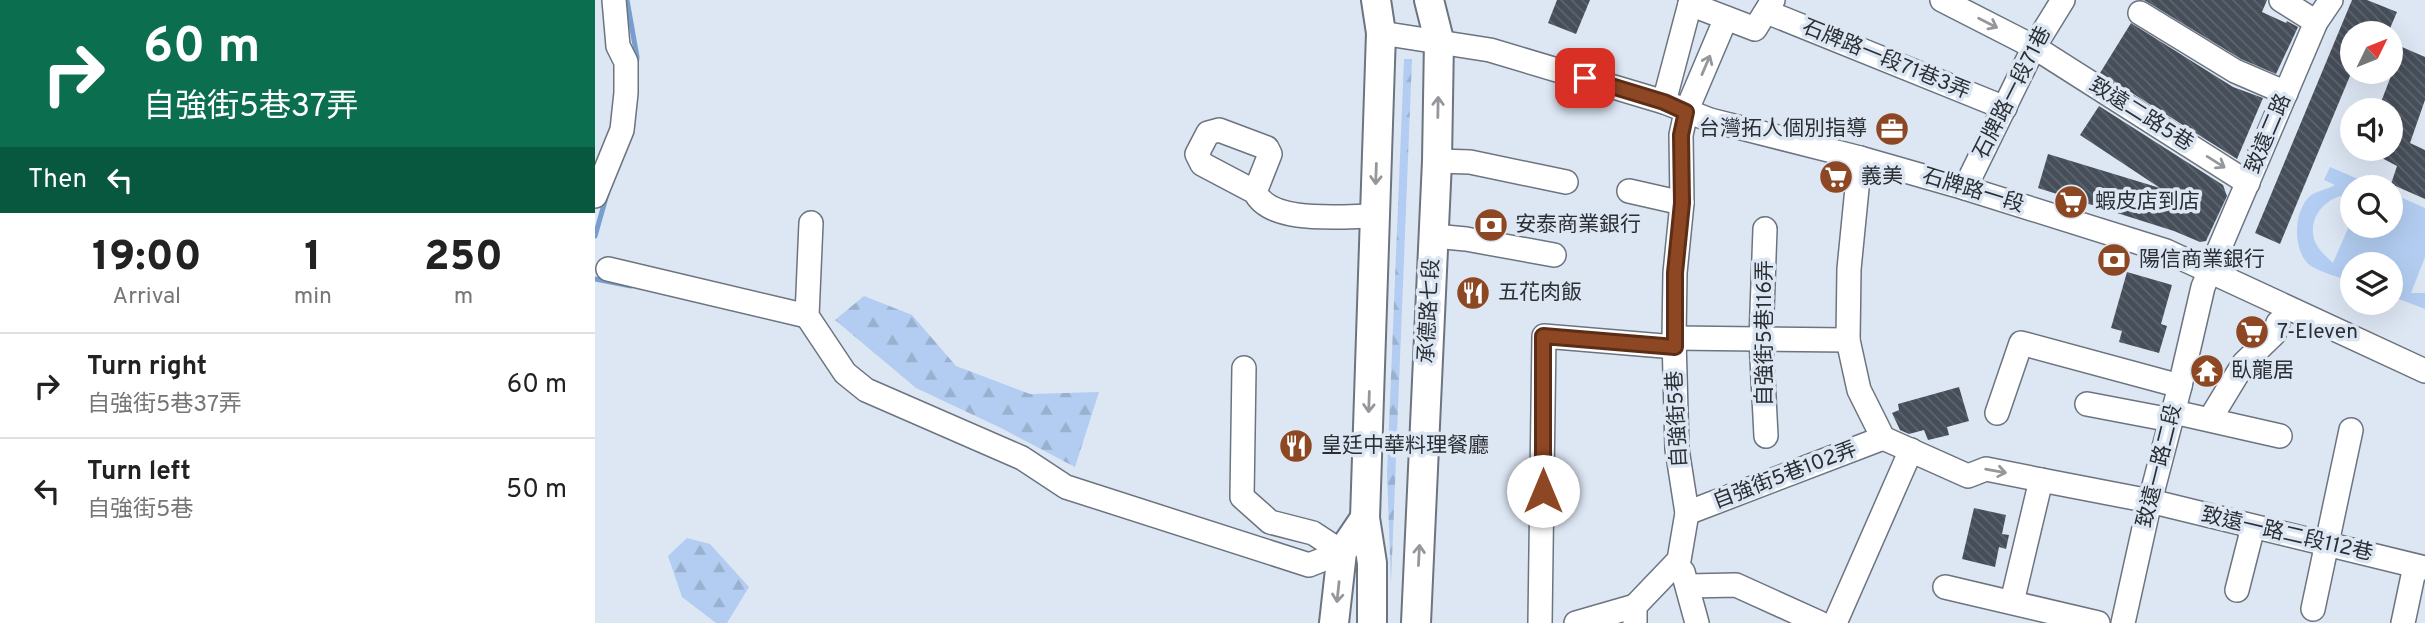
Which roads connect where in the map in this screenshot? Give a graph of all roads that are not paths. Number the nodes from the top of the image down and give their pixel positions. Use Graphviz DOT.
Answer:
graph roads {
  1 [pos="614,0"];
  2 [pos="1376,0"];
  3 [pos="1429,0"];
  4 [pos="1943,0"];
  5 [pos="2063,0"];
  6 [pos="2281,0"];
  7 [pos="2331,0"];
  8 [pos="1690,2"];
  9 [pos="1770,6"];
  10 [pos="2140,13"];
  11 [pos="1726,18"];
  12 [pos="2316,22"];
  13 [pos="1381,33"];
  14 [pos="1439,40"];
  15 [pos="2034,47"];
  16 [pos="2286,93"];
  17 [pos="1664,102"];
  18 [pos="2005,107"];
  19 [pos="1686,112"];
  20 [pos="1860,158"];
  21 [pos="1437,161"];
  22 [pos="1566,182"];
  23 [pos="2248,183"];
  24 [pos="1965,188"];
  25 [pos="1629,191"];
  26 [pos="1255,192"];
  27 [pos="595,196"];
  28 [pos="1682,203"];
  29 [pos="1375,216"];
  30 [pos="811,223"];
  31 [pos="1765,229"];
  32 [pos="1434,236"];
  33 [pos="1553,254"];
  34 [pos="608,269"];
  35 [pos="2211,270"];
  36 [pos="807,316"];
  37 [pos="2276,329"];
  38 [pos="1761,339"];
  39 [pos="1848,340"];
  40 [pos="1674,342"];
  41 [pos="1244,368"];
  42 [pos="2425,371"];
  43 [pos="2180,386"];
  44 [pos="2087,404"];
  45 [pos="1997,413"];
  46 [pos="2172,416"];
  47 [pos="2210,419"];
  48 [pos="2351,430"];
  49 [pos="1766,436"];
  50 [pos="2280,436"];
  51 [pos="1883,438"];
  52 [pos="1911,450"];
  53 [pos="2041,480"];
  54 [pos="2150,501"];
  55 [pos="1687,513"];
  56 [pos="1365,518"];
  57 [pos="2253,527"];
  58 [pos="2328,544"];
  59 [pos="1342,552"];
  60 [pos="1679,560"];
  61 [pos="2420,567"];
  62 [pos="1688,586"];
  63 [pos="1945,587"];
  64 [pos="2238,590"];
  65 [pos="2012,603"];
  66 [pos="2313,609"];
  67 [pos="1635,615"];
  68 [pos="1334,623"];
  69 [pos="1372,623"];
  70 [pos="1417,623"];
  71 [pos="1540,623"];
  72 [pos="1576,623"];
  73 [pos="1697,623"];
  74 [pos="1820,623"];
  75 [pos="1835,623"];
  76 [pos="2098,623"];
  77 [pos="2123,623"];
  78 [pos="2403,623"];
  1 -- 27 [label="street"];
  2 -- 13 [label="main road"];
  3 -- 14 [label="main road, 承德路七段"];
  4 -- 15 [label="street, 致遠二路5巷, one-way"];
  5 -- 15 [label="street, 石牌路一段71巷"];
  6 -- 12 [label="street"];
  7 -- 12 [label="street, 致遠二路"];
  8 -- 11 [label="street"];
  8 -- 17 [label="street"];
  9 -- 11 [label="street"];
  9 -- 18 [label="street, 石牌路一段71巷3弄"];
  10 -- 16 [label="street"];
  19 -- 11 [label="street, 自強街5巷, one-way"];
  12 -- 16 [label="street, 致遠二路"];
  13 -- 14 [label="street, 石牌路一段"];
  13 -- 29 [label="main road, one-way"];
  14 -- 17 [label="street, 石牌路一段"];
  21 -- 14 [label="main road, 承德路七段, one-way"];
  15 -- 18 [label="street, 石牌路一段71巷"];
  15 -- 23 [label="street, 致遠二路5巷, one-way"];
  16 -- 23 [label="street, 致遠二路"];
  17 -- 19 [label="street, 石牌路一段"];
  18 -- 24 [label="street, 石牌路一段71巷"];
  19 -- 20 [label="street, 石牌路一段"];
  19 -- 28 [label="street, 自強街5巷"];
  20 -- 24 [label="street, 石牌路一段"];
  20 -- 39 [label="street"];
  21 -- 22 [label="street"];
  21 -- 32 [label="main road, 承德路七段"];
  23 -- 35 [label="street, 致遠二路"];
  24 -- 35 [label="street, 石牌路一段"];
  25 -- 28 [label="street"];
  26 -- 29 [label="street"];
  28 -- 40 [label="street, 自強街5巷"];
  29 -- 56 [label="main road, one-way"];
  30 -- 36 [label="street"];
  31 -- 38 [label="street, 自強街5巷116弄"];
  32 -- 33 [label="street"];
  70 -- 32 [label="main road, 承德路七段, one-way"];
  34 -- 36 [label="street"];
  35 -- 42 [label="street, 石牌路一段"];
  35 -- 43 [label="street, 致遠一路二段"];
  36 -- 59 [label="street"];
  37 -- 47 [label="street"];
  38 -- 39 [label="street"];
  38 -- 40 [label="street"];
  38 -- 49 [label="street, 自強街5巷116弄"];
  39 -- 51 [label="street"];
  40 -- 55 [label="street, 自強街5巷"];
  40 -- 71 [label="street"];
  41 -- 59 [label="street"];
  43 -- 45 [label="street"];
  43 -- 46 [label="street, 致遠一路二段"];
  44 -- 46 [label="street"];
  46 -- 47 [label="street"];
  46 -- 54 [label="street, 致遠一路二段"];
  47 -- 50 [label="street"];
  48 -- 58 [label="street"];
  51 -- 52 [label="street, 致遠一路二段112巷"];
  51 -- 55 [label="street, 自強街5巷102弄"];
  52 -- 53 [label="street, 致遠一路二段112巷, one-way"];
  52 -- 75 [label="street"];
  53 -- 54 [label="street, 致遠一路二段112巷"];
  53 -- 65 [label="street"];
  54 -- 57 [label="street, 致遠一路二段112巷"];
  54 -- 77 [label="street, 致遠一路二段"];
  55 -- 60 [label="street, 自強街5巷"];
  56 -- 59 [label="main road"];
  56 -- 69 [label="main road"];
  57 -- 58 [label="street, 致遠一路二段112巷"];
  57 -- 64 [label="street"];
  58 -- 61 [label="street, 致遠一路二段112巷"];
  58 -- 66 [label="street"];
  59 -- 68 [label="main road, one-way"];
  60 -- 62 [label="street"];
  60 -- 67 [label="street"];
  61 -- 78 [label="street"];
  62 -- 73 [label="street"];
  62 -- 74 [label="street"];
  63 -- 65 [label="street"];
  65 -- 76 [label="street"];
  67 -- 72 [label="street"];
}
